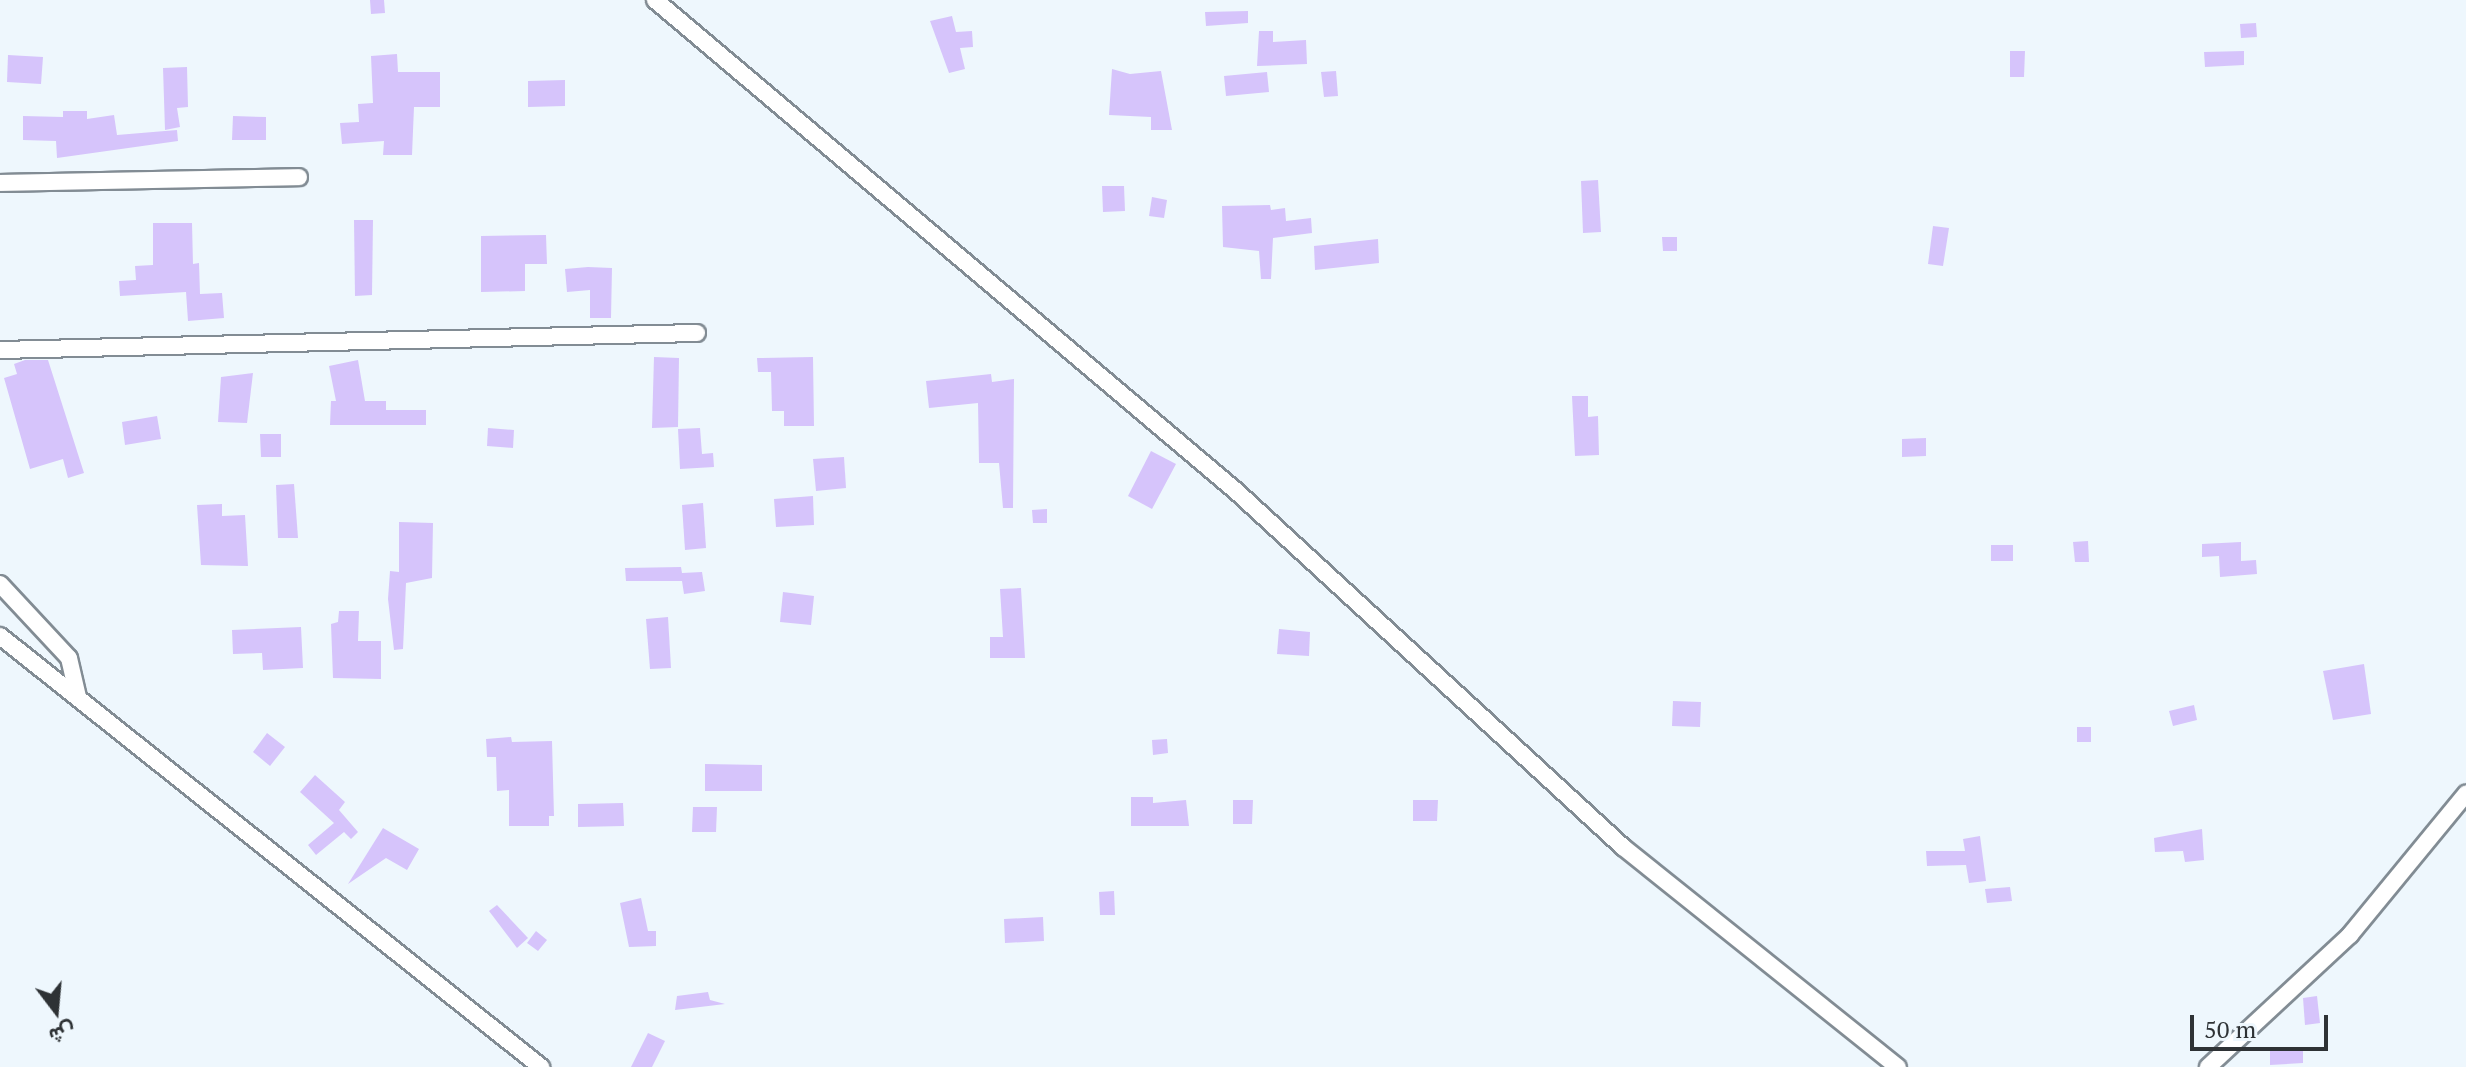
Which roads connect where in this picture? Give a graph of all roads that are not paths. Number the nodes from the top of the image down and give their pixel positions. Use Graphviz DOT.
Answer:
graph roads {
  1 [pos="655,0"];
  2 [pos="299,177"];
  3 [pos="0,183"];
  4 [pos="697,333"];
  5 [pos="0,350"];
  6 [pos="0,584"];
  7 [pos="0,636"];
  8 [pos="78,696"];
  9 [pos="2466,794"];
  10 [pos="541,1067"];
  11 [pos="1898,1067"];
  12 [pos="2208,1067"];
  1 -- 11 [label="street"];
  2 -- 3 [label="street"];
  4 -- 5 [label="street"];
  6 -- 8 [label="street"];
  7 -- 8 [label="street"];
  8 -- 10 [label="street"];
  9 -- 12 [label="street"];
}
